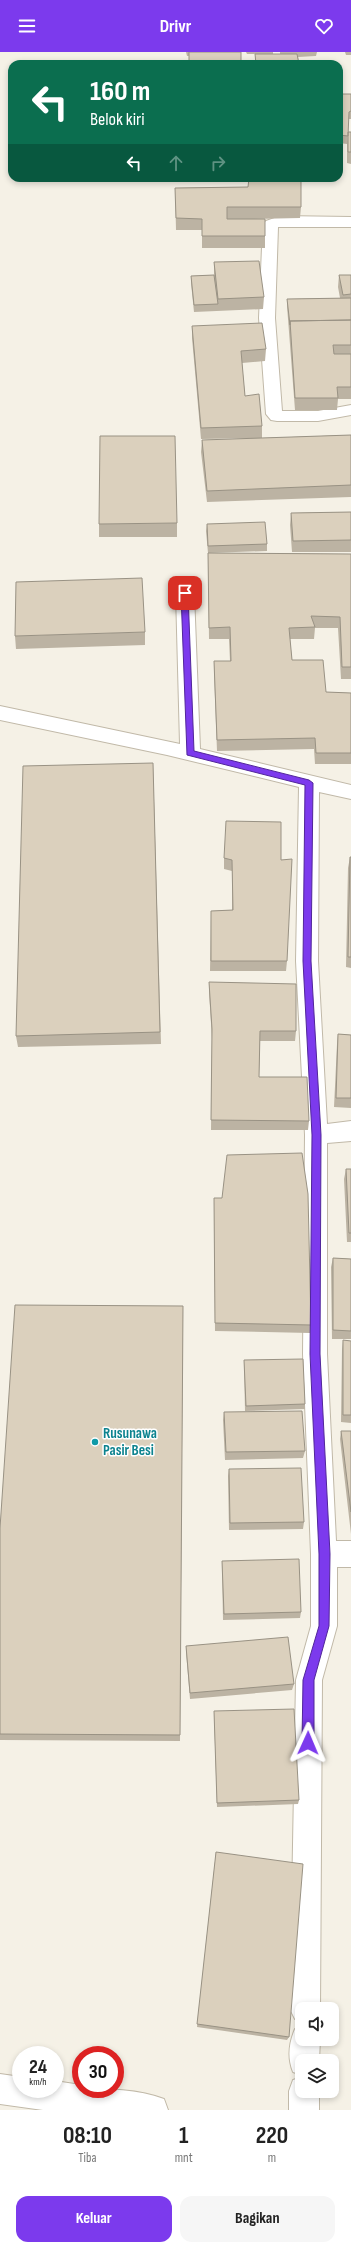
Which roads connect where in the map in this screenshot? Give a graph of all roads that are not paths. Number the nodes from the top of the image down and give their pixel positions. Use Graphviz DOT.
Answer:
graph roads {
  1 [pos="351,222"];
  2 [pos="351,410"];
  3 [pos="185,593"];
  4 [pos="0,713"];
  5 [pos="190,753"];
  6 [pos="309,783"];
  7 [pos="351,792"];
  8 [pos="351,1131"];
  9 [pos="316,1135"];
  10 [pos="324,1554"];
  11 [pos="351,1554"];
  12 [pos="305,2002"];
  13 [pos="0,2089"];
  14 [pos="304,2098"];
  15 [pos="153,2110"];
  16 [pos="304,2110"];
  1 -- 2 [label="street"];
  3 -- 5 [label="street"];
  4 -- 5 [label="street"];
  5 -- 6 [label="street"];
  6 -- 7 [label="street"];
  6 -- 9 [label="street"];
  8 -- 9 [label="street"];
  9 -- 10 [label="street"];
  10 -- 11 [label="street"];
  10 -- 12 [label="street"];
  13 -- 15 [label="street"];
  14 -- 16 [label="street"];
}
